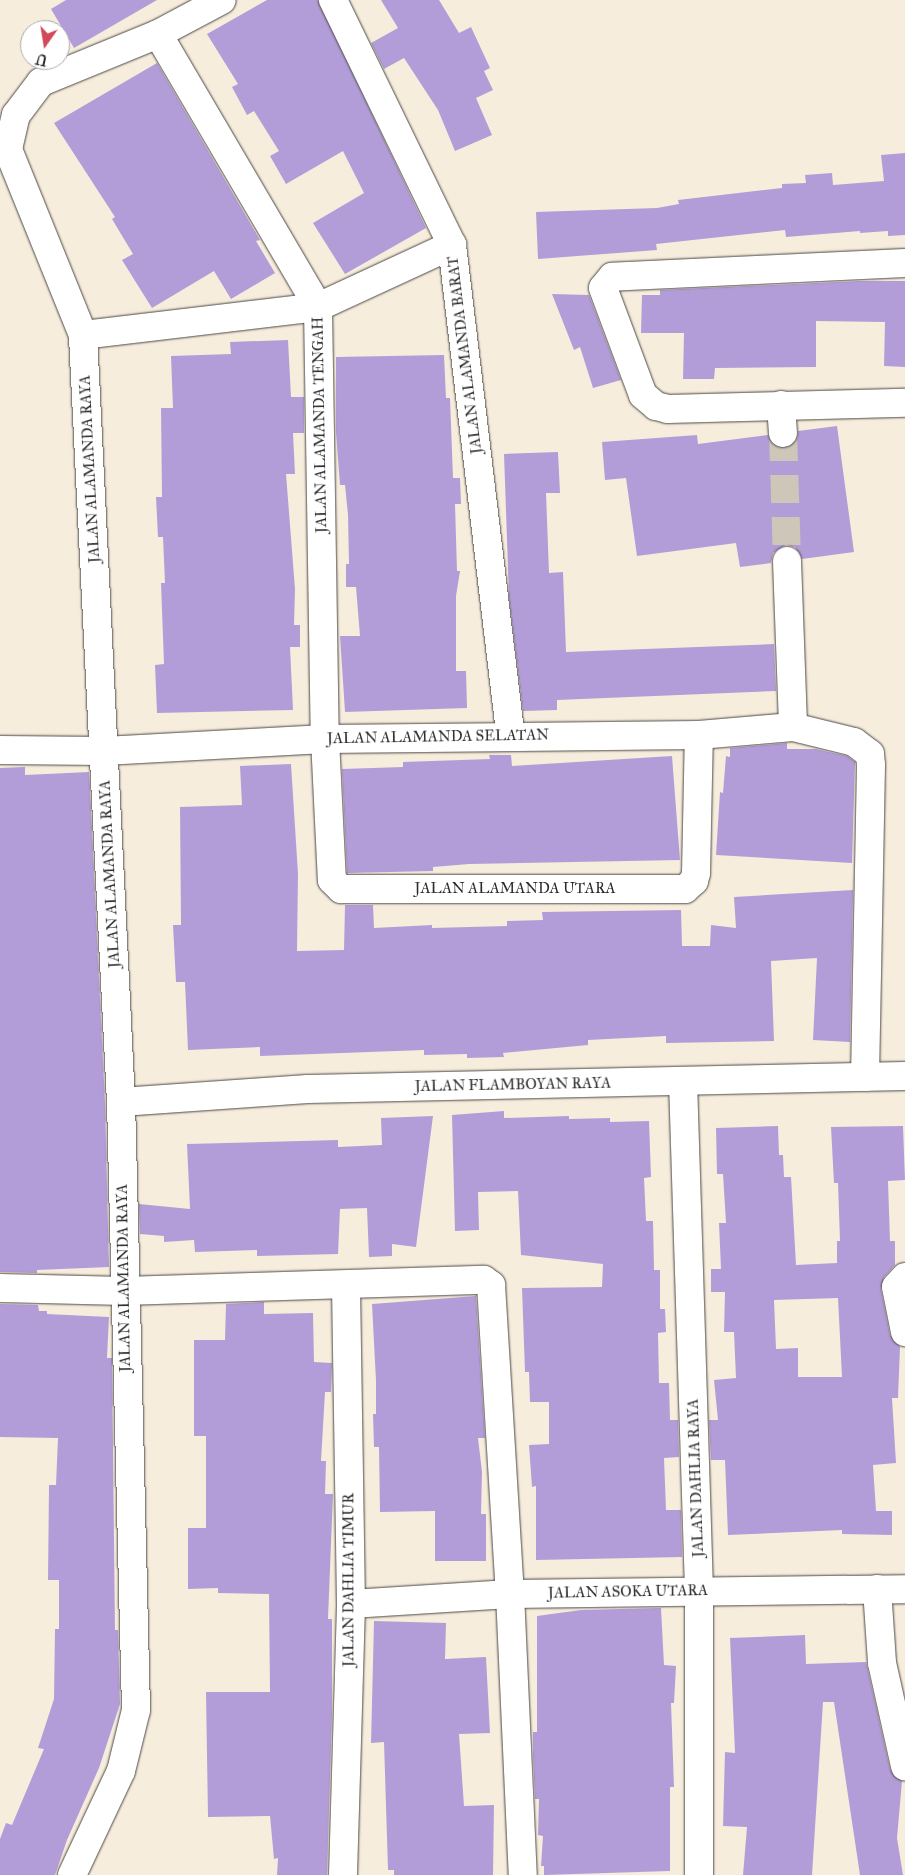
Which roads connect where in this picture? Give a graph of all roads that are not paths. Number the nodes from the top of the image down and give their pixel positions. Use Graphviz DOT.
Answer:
graph roads {
  1 [pos="222,0"];
  2 [pos="333,0"];
  3 [pos="158,34"];
  4 [pos="452,246"];
  5 [pos="905,263"];
  6 [pos="318,307"];
  7 [pos="83,335"];
  8 [pos="905,403"];
  9 [pos="781,405"];
  10 [pos="782,433"];
  11 [pos="787,561"];
  12 [pos="793,727"];
  13 [pos="510,735"];
  14 [pos="699,735"];
  15 [pos="325,739"];
  16 [pos="0,750"];
  17 [pos="104,751"];
  18 [pos="905,1076"];
  19 [pos="865,1077"];
  20 [pos="684,1081"];
  21 [pos="120,1102"];
  22 [pos="905,1277"];
  23 [pos="346,1285"];
  24 [pos="0,1288"];
  25 [pos="124,1291"];
  26 [pos="905,1332"];
  27 [pos="700,1589"];
  28 [pos="877,1589"];
  29 [pos="905,1589"];
  30 [pos="510,1594"];
  31 [pos="351,1604"];
  32 [pos="904,1755"];
  33 [pos="72,1875"];
  34 [pos="343,1875"];
  35 [pos="522,1875"];
  36 [pos="699,1875"];
  1 -- 3 [label="street, JALAN ALAMANDA RAYA"];
  2 -- 4 [label="street, JALAN ALAMANDA BARAT"];
  3 -- 6 [label="street, JALAN ALAMANDA TENGAH"];
  3 -- 7 [label="street, JALAN ALAMANDA RAYA"];
  4 -- 6 [label="street"];
  4 -- 13 [label="street, JALAN ALAMANDA BARAT"];
  5 -- 9 [label="street"];
  6 -- 7 [label="street"];
  6 -- 15 [label="street, JALAN ALAMANDA TENGAH"];
  7 -- 17 [label="street, JALAN ALAMANDA RAYA"];
  8 -- 9 [label="street"];
  9 -- 10 [label="street"];
  11 -- 12 [label="street"];
  12 -- 14 [label="street, JALAN ALAMANDA SELATAN"];
  12 -- 19 [label="street, JALAN ALAMANDA SELATAN"];
  13 -- 14 [label="street, JALAN ALAMANDA SELATAN"];
  13 -- 15 [label="street, JALAN ALAMANDA SELATAN"];
  14 -- 15 [label="street, JALAN ALAMANDA UTARA"];
  15 -- 17 [label="street, JALAN ALAMANDA SELATAN"];
  16 -- 17 [label="street, JALAN ALAMANDA SELATAN"];
  17 -- 21 [label="street, JALAN ALAMANDA RAYA"];
  18 -- 19 [label="street, JALAN FLAMBOYAN RAYA"];
  19 -- 20 [label="street, JALAN FLAMBOYAN RAYA"];
  20 -- 21 [label="street, JALAN FLAMBOYAN RAYA"];
  20 -- 27 [label="street, JALAN DAHLIA RAYA"];
  21 -- 25 [label="street, JALAN ALAMANDA RAYA"];
  22 -- 26 [label="street"];
  23 -- 25 [label="street"];
  23 -- 30 [label="street"];
  23 -- 31 [label="street, JALAN DAHLIA TIMUR"];
  24 -- 25 [label="street"];
  25 -- 33 [label="street, JALAN ALAMANDA RAYA"];
  27 -- 28 [label="street, JALAN ASOKA UTARA"];
  27 -- 30 [label="street, JALAN ASOKA UTARA"];
  27 -- 36 [label="street, JALAN DAHLIA RAYA"];
  28 -- 29 [label="street, JALAN ASOKA UTARA"];
  28 -- 32 [label="street"];
  30 -- 31 [label="street, JALAN ASOKA UTARA"];
  30 -- 35 [label="street"];
  31 -- 34 [label="street, JALAN DAHLIA TIMUR"];
}
